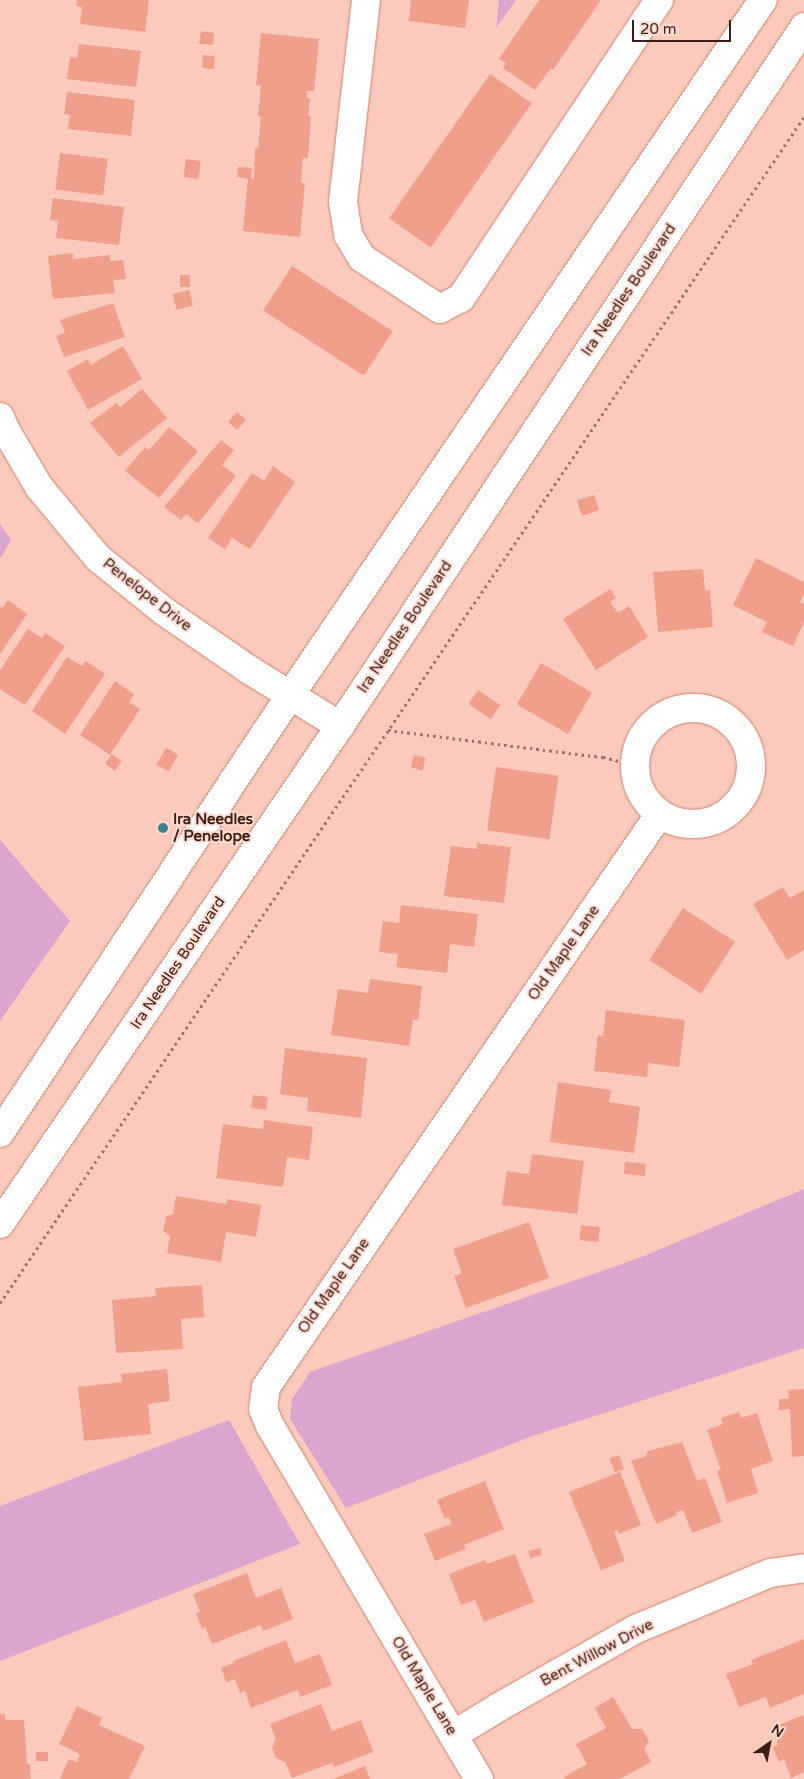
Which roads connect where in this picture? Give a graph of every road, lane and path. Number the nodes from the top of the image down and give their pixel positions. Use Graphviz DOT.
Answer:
graph roads {
  1 [pos="366,0"];
  2 [pos="659,0"];
  3 [pos="763,0"];
  4 [pos="804,27"];
  5 [pos="804,117"];
  6 [pos="3,433"];
  7 [pos="291,694"];
  8 [pos="340,726"];
  9 [pos="388,730"];
  10 [pos="634,765"];
  11 [pos="659,815"];
  12 [pos="0,1133"];
  13 [pos="0,1224"];
  14 [pos="0,1303"];
  15 [pos="804,1568"];
  16 [pos="453,1736"];
  17 [pos="479,1779"];
  1 -- 2 [label="main road"];
  3 -- 7 [label="main road"];
  4 -- 8 [label="main road, Ira Needles Boulevard"];
  5 -- 9 [label="path"];
  6 -- 7 [label="main road, Penelope Drive"];
  7 -- 8 [label="main road, Penelope Drive"];
  7 -- 12 [label="main road"];
  8 -- 13 [label="main road, Ira Needles Boulevard"];
  9 -- 10 [label="path"];
  9 -- 14 [label="path"];
  10 -- 11 [label="main road"];
  10 -- 11 [label="main road"];
  11 -- 16 [label="main road, Old Maple Lane"];
  15 -- 16 [label="main road, Bent Willow Drive"];
  16 -- 17 [label="main road, Old Maple Lane"];
}
